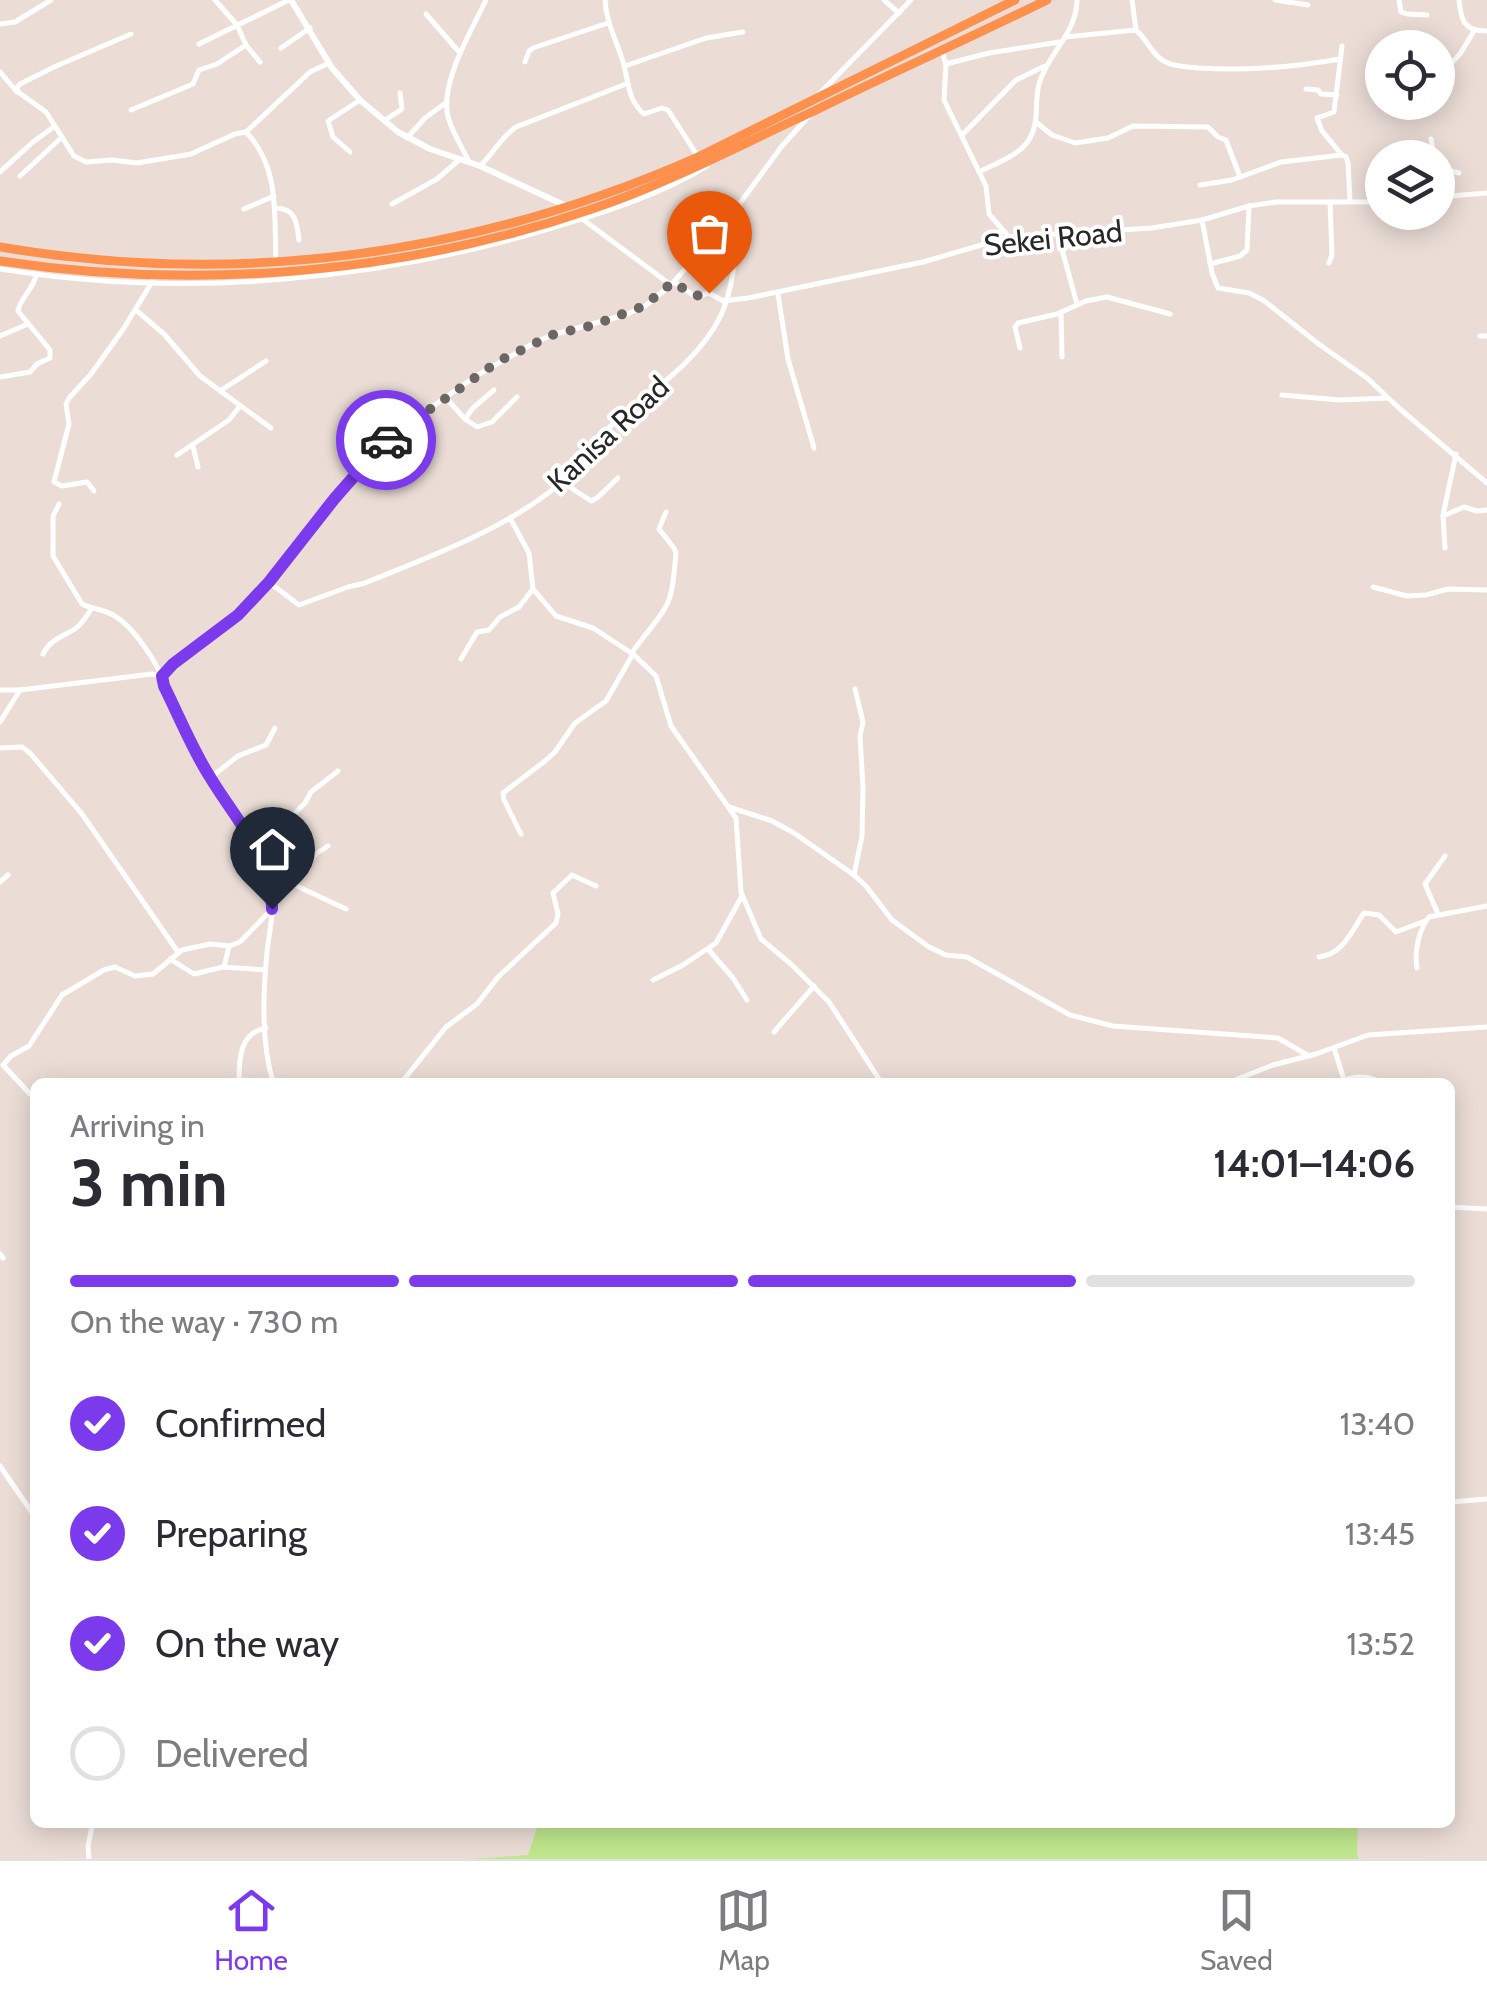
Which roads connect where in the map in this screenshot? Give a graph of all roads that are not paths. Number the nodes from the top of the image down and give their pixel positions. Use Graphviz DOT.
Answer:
graph roads {
  1 [pos="50,0"];
  2 [pos="215,0"];
  3 [pos="290,0"];
  4 [pos="486,0"];
  5 [pos="605,0"];
  6 [pos="884,0"];
  7 [pos="911,0"];
  8 [pos="1015,0"];
  9 [pos="1047,0"];
  10 [pos="1077,0"];
  11 [pos="1132,0"];
  12 [pos="1275,0"];
  13 [pos="1399,0"];
  14 [pos="1459,0"];
  15 [pos="1308,4"];
  16 [pos="899,13"];
  17 [pos="426,14"];
  18 [pos="1427,14"];
  19 [pos="608,23"];
  20 [pos="0,24"];
  21 [pos="238,25"];
  22 [pos="310,28"];
  23 [pos="1136,30"];
  24 [pos="1474,30"];
  25 [pos="1487,30"];
  26 [pos="743,32"];
  27 [pos="132,34"];
  28 [pos="941,36"];
  29 [pos="1063,39"];
  30 [pos="199,44"];
  31 [pos="246,45"];
  32 [pos="1342,46"];
  33 [pos="280,48"];
  34 [pos="944,51"];
  35 [pos="908,52"];
  36 [pos="460,53"];
  37 [pos="1455,59"];
  38 [pos="1340,60"];
  39 [pos="260,62"];
  40 [pos="525,62"];
  41 [pos="329,64"];
  42 [pos="946,64"];
  43 [pos="913,65"];
  44 [pos="1048,65"];
  45 [pos="625,66"];
  46 [pos="0,72"];
  47 [pos="626,84"];
  48 [pos="1306,88"];
  49 [pos="18,92"];
  50 [pos="400,93"];
  51 [pos="1337,95"];
  52 [pos="814,98"];
  53 [pos="360,100"];
  54 [pos="447,102"];
  55 [pos="132,110"];
  56 [pos="815,110"];
  57 [pos="385,120"];
  58 [pos="1036,122"];
  59 [pos="55,126"];
  60 [pos="774,130"];
  61 [pos="246,132"];
  62 [pos="961,135"];
  63 [pos="62,137"];
  64 [pos="407,138"];
  65 [pos="782,146"];
  66 [pos="350,152"];
  67 [pos="695,152"];
  68 [pos="1342,155"];
  69 [pos="464,161"];
  70 [pos="480,166"];
  71 [pos="0,172"];
  72 [pos="980,172"];
  73 [pos="1455,172"];
  74 [pos="1459,173"];
  75 [pos="20,176"];
  76 [pos="1240,177"];
  77 [pos="1200,185"];
  78 [pos="1487,193"];
  79 [pos="274,196"];
  80 [pos="1455,196"];
  81 [pos="1330,201"];
  82 [pos="1350,201"];
  83 [pos="1365,201"];
  84 [pos="392,204"];
  85 [pos="1249,206"];
  86 [pos="739,207"];
  87 [pos="275,208"];
  88 [pos="244,209"];
  89 [pos="576,213"];
  90 [pos="1202,220"];
  91 [pos="1058,234"];
  92 [pos="1009,237"];
  93 [pos="299,240"];
  94 [pos="0,246"];
  95 [pos="276,263"];
  96 [pos="1329,263"];
  97 [pos="1210,264"];
  98 [pos="0,265"];
  99 [pos="36,274"];
  100 [pos="152,282"];
  101 [pos="672,283"];
  102 [pos="778,294"];
  103 [pos="727,300"];
  104 [pos="1077,304"];
  105 [pos="136,310"];
  106 [pos="1061,312"];
  107 [pos="1170,314"];
  108 [pos="28,324"];
  109 [pos="0,336"];
  110 [pos="1020,348"];
  111 [pos="1062,357"];
  112 [pos="266,361"];
  113 [pos="0,377"];
  114 [pos="494,390"];
  115 [pos="220,391"];
  116 [pos="1282,395"];
  117 [pos="445,397"];
  118 [pos="517,397"];
  119 [pos="1388,398"];
  120 [pos="240,406"];
  121 [pos="465,419"];
  122 [pos="271,428"];
  123 [pos="193,446"];
  124 [pos="814,448"];
  125 [pos="1456,454"];
  126 [pos="177,455"];
  127 [pos="198,466"];
  128 [pos="618,478"];
  129 [pos="561,481"];
  130 [pos="1487,483"];
  131 [pos="94,491"];
  132 [pos="59,504"];
  133 [pos="1487,510"];
  134 [pos="666,512"];
  135 [pos="1443,516"];
  136 [pos="510,518"];
  137 [pos="1445,548"];
  138 [pos="269,582"];
  139 [pos="1374,587"];
  140 [pos="533,589"];
  141 [pos="1487,590"];
  142 [pos="92,608"];
  143 [pos="43,654"];
  144 [pos="632,654"];
  145 [pos="461,659"];
  146 [pos="163,679"];
  147 [pos="0,690"];
  148 [pos="20,690"];
  149 [pos="855,690"];
  150 [pos="0,722"];
  151 [pos="275,728"];
  152 [pos="0,748"];
  153 [pos="338,770"];
  154 [pos="210,778"];
  155 [pos="729,807"];
  156 [pos="521,834"];
  157 [pos="328,846"];
  158 [pos="258,851"];
  159 [pos="1445,856"];
  160 [pos="8,875"];
  161 [pos="854,875"];
  162 [pos="286,881"];
  163 [pos="0,882"];
  164 [pos="596,886"];
  165 [pos="270,889"];
  166 [pos="742,896"];
  167 [pos="1487,906"];
  168 [pos="272,909"];
  169 [pos="346,909"];
  170 [pos="1438,914"];
  171 [pos="1425,920"];
  172 [pos="229,946"];
  173 [pos="708,950"];
  174 [pos="178,952"];
  175 [pos="1320,956"];
  176 [pos="170,959"];
  177 [pos="224,968"];
  178 [pos="1417,968"];
  179 [pos="265,970"];
  180 [pos="653,980"];
  181 [pos="814,986"];
  182 [pos="747,1000"];
  183 [pos="1487,1027"];
  184 [pos="266,1028"];
  185 [pos="774,1032"];
  186 [pos="1334,1048"];
  187 [pos="1309,1056"];
  188 [pos="240,1078"];
  189 [pos="272,1078"];
  190 [pos="405,1078"];
  191 [pos="878,1078"];
  192 [pos="1240,1078"];
  193 [pos="1341,1078"];
  194 [pos="30,1094"];
  195 [pos="1455,1207"];
  196 [pos="1487,1210"];
  197 [pos="0,1466"];
  198 [pos="1487,1499"];
  199 [pos="1455,1502"];
  200 [pos="30,1510"];
  201 [pos="92,1828"];
  202 [pos="89,1859"];
  1 -- 20 [label="street"];
  2 -- 21 [label="street"];
  3 -- 21 [label="street"];
  3 -- 22 [label="street"];
  4 -- 36 [label="street"];
  5 -- 19 [label="street"];
  6 -- 16 [label="street"];
  7 -- 16 [label="street"];
  8 -- 28 [label="highway"];
  9 -- 34 [label="highway"];
  10 -- 29 [label="street"];
  11 -- 23 [label="street"];
  12 -- 15 [label="street"];
  13 -- 18 [label="street"];
  14 -- 24 [label="street"];
  16 -- 52 [label="street"];
  17 -- 36 [label="street"];
  19 -- 40 [label="street"];
  19 -- 45 [label="street"];
  21 -- 30 [label="street"];
  21 -- 31 [label="street"];
  22 -- 33 [label="street"];
  22 -- 41 [label="street"];
  23 -- 29 [label="street"];
  23 -- 38 [label="street"];
  24 -- 25 [label="street"];
  24 -- 37 [label="street"];
  26 -- 45 [label="street"];
  27 -- 49 [label="street"];
  28 -- 34 [label="highway"];
  28 -- 35 [label="highway"];
  29 -- 42 [label="street"];
  29 -- 44 [label="street"];
  31 -- 39 [label="street"];
  31 -- 55 [label="street"];
  32 -- 38 [label="street"];
  34 -- 42 [label="street"];
  34 -- 43 [label="highway"];
  35 -- 43 [label="highway"];
  35 -- 52 [label="highway"];
  36 -- 54 [label="street"];
  38 -- 51 [label="street"];
  41 -- 53 [label="street"];
  41 -- 61 [label="street"];
  42 -- 62 [label="street"];
  43 -- 56 [label="highway"];
  44 -- 58 [label="street"];
  44 -- 62 [label="street"];
  45 -- 47 [label="street"];
  46 -- 49 [label="street"];
  47 -- 67 [label="street"];
  47 -- 70 [label="street"];
  48 -- 51 [label="street"];
  49 -- 59 [label="street"];
  50 -- 57 [label="street"];
  51 -- 68 [label="street"];
  52 -- 89 [label="highway"];
  53 -- 57 [label="street"];
  53 -- 66 [label="street"];
  54 -- 64 [label="street"];
  54 -- 69 [label="street"];
  56 -- 60 [label="highway"];
  56 -- 65 [label="street"];
  57 -- 64 [label="street"];
  58 -- 72 [label="street"];
  58 -- 76 [label="street"];
  59 -- 63 [label="street"];
  59 -- 71 [label="street"];
  60 -- 65 [label="street"];
  60 -- 89 [label="highway"];
  61 -- 63 [label="street"];
  61 -- 79 [label="street"];
  62 -- 72 [label="street"];
  63 -- 75 [label="street"];
  64 -- 69 [label="street"];
  65 -- 86 [label="street"];
  68 -- 76 [label="street"];
  68 -- 82 [label="street"];
  69 -- 70 [label="street"];
  69 -- 84 [label="street"];
  70 -- 89 [label="street"];
  72 -- 92 [label="street"];
  73 -- 74 [label="street"];
  76 -- 77 [label="street"];
  78 -- 80 [label="street"];
  79 -- 87 [label="street"];
  79 -- 88 [label="street"];
  81 -- 82 [label="street, Sekei Road"];
  81 -- 85 [label="street, Sekei Road"];
  81 -- 96 [label="street"];
  82 -- 83 [label="street, Sekei Road"];
  85 -- 90 [label="street, Sekei Road"];
  85 -- 97 [label="street"];
  86 -- 101 [label="street"];
  86 -- 103 [label="street, Kanisa Road"];
  87 -- 93 [label="street"];
  87 -- 95 [label="street"];
  89 -- 95 [label="highway"];
  89 -- 98 [label="highway"];
  89 -- 100 [label="street"];
  89 -- 101 [label="street, Sekei Road"];
  90 -- 91 [label="street, Sekei Road"];
  90 -- 97 [label="street"];
  91 -- 92 [label="street, Sekei Road"];
  91 -- 104 [label="street"];
  92 -- 102 [label="street, Sekei Road"];
  94 -- 95 [label="highway"];
  97 -- 119 [label="street"];
  98 -- 99 [label="street"];
  99 -- 100 [label="street"];
  99 -- 108 [label="street"];
  100 -- 105 [label="street"];
  101 -- 103 [label="street, Sekei Road"];
  101 -- 117 [label="street"];
  102 -- 103 [label="street, Sekei Road"];
  102 -- 124 [label="street"];
  103 -- 129 [label="street, Kanisa Road"];
  104 -- 106 [label="street"];
  104 -- 107 [label="street"];
  105 -- 115 [label="street"];
  105 -- 131 [label="street"];
  106 -- 110 [label="street"];
  106 -- 111 [label="street"];
  108 -- 109 [label="street"];
  108 -- 113 [label="street"];
  112 -- 115 [label="street"];
  114 -- 121 [label="street"];
  115 -- 120 [label="street"];
  116 -- 119 [label="street"];
  117 -- 121 [label="street"];
  117 -- 138 [label="street"];
  118 -- 121 [label="street"];
  119 -- 125 [label="street"];
  120 -- 122 [label="street"];
  120 -- 123 [label="street"];
  123 -- 126 [label="street"];
  123 -- 127 [label="street"];
  125 -- 130 [label="street"];
  125 -- 135 [label="street"];
  128 -- 129 [label="street"];
  129 -- 136 [label="street, Kanisa Road"];
  132 -- 142 [label="street"];
  133 -- 135 [label="street"];
  134 -- 144 [label="street"];
  135 -- 137 [label="street"];
  136 -- 138 [label="street, Kanisa Road"];
  136 -- 140 [label="street"];
  138 -- 146 [label="street"];
  139 -- 141 [label="street"];
  140 -- 144 [label="street"];
  140 -- 145 [label="street"];
  142 -- 143 [label="street"];
  142 -- 146 [label="street"];
  144 -- 155 [label="street"];
  144 -- 156 [label="street"];
  146 -- 148 [label="street"];
  146 -- 154 [label="street"];
  147 -- 148 [label="street"];
  148 -- 150 [label="street"];
  149 -- 161 [label="street"];
  151 -- 154 [label="street"];
  152 -- 174 [label="street"];
  153 -- 158 [label="street"];
  154 -- 158 [label="street"];
  155 -- 161 [label="street"];
  155 -- 166 [label="street"];
  157 -- 162 [label="street"];
  158 -- 165 [label="street"];
  159 -- 170 [label="street"];
  160 -- 163 [label="street"];
  161 -- 187 [label="street"];
  162 -- 165 [label="street"];
  162 -- 169 [label="street"];
  164 -- 190 [label="street"];
  165 -- 168 [label="street"];
  166 -- 173 [label="street"];
  166 -- 181 [label="street"];
  167 -- 170 [label="street"];
  168 -- 172 [label="street"];
  168 -- 179 [label="street"];
  170 -- 171 [label="street"];
  171 -- 175 [label="street"];
  171 -- 178 [label="street"];
  172 -- 174 [label="street"];
  172 -- 177 [label="street"];
  173 -- 180 [label="street"];
  173 -- 182 [label="street"];
  174 -- 176 [label="street"];
  176 -- 177 [label="street"];
  176 -- 194 [label="street"];
  177 -- 179 [label="street"];
  179 -- 184 [label="street"];
  181 -- 185 [label="street"];
  181 -- 191 [label="street"];
  183 -- 186 [label="street"];
  184 -- 188 [label="street"];
  184 -- 189 [label="street"];
  186 -- 187 [label="street"];
  186 -- 193 [label="street"];
  187 -- 192 [label="street"];
  195 -- 196 [label="street"];
  197 -- 200 [label="street"];
  198 -- 199 [label="street"];
  201 -- 202 [label="street"];
}
